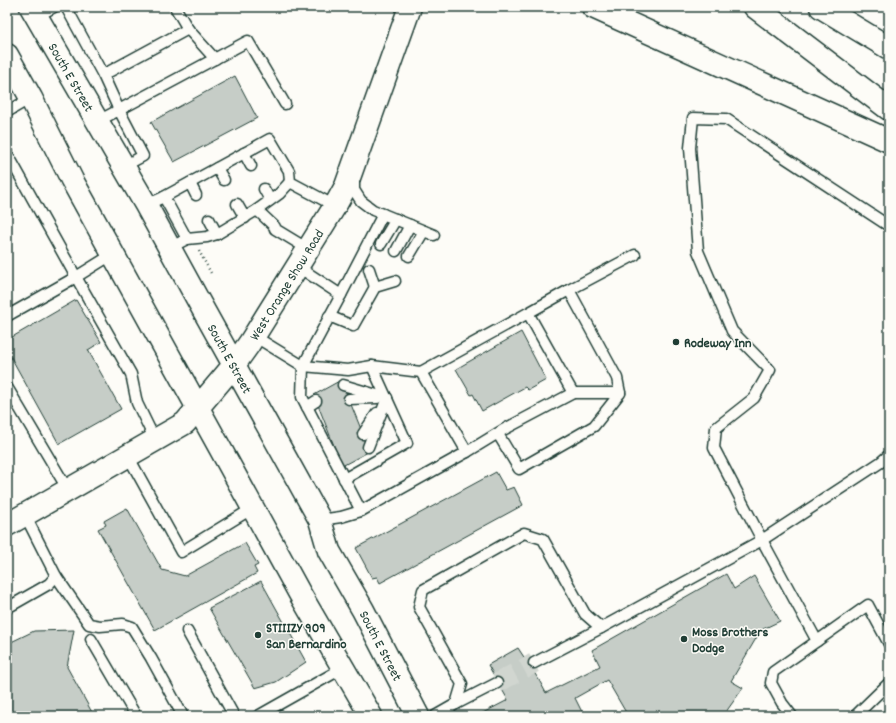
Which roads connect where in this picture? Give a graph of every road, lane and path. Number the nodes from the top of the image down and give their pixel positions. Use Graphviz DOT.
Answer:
graph roads {
  1 [pos="66,7"];
  2 [pos="175,7"];
  3 [pos="410,7"];
  4 [pos="593,7"];
  5 [pos="755,7"];
  6 [pos="821,7"];
  7 [pos="41,10"];
  8 [pos="188,29"];
  9 [pos="889,48"];
  10 [pos="7,55"];
  11 [pos="215,59"];
  12 [pos="103,75"];
  13 [pos="31,98"];
  14 [pos="285,104"];
  15 [pos="889,109"];
  16 [pos="119,110"];
  17 [pos="7,112"];
  18 [pos="98,121"];
  19 [pos="889,141"];
  20 [pos="7,153"];
  21 [pos="244,153"];
  22 [pos="124,166"];
  23 [pos="251,166"];
  24 [pos="354,167"];
  25 [pos="217,168"];
  26 [pos="224,180"];
  27 [pos="290,182"];
  28 [pos="190,183"];
  29 [pos="264,189"];
  30 [pos="196,195"];
  31 [pos="270,200"];
  32 [pos="155,201"];
  33 [pos="237,204"];
  34 [pos="335,206"];
  35 [pos="257,210"];
  36 [pos="383,214"];
  37 [pos="245,218"];
  38 [pos="209,219"];
  39 [pos="396,220"];
  40 [pos="410,225"];
  41 [pos="889,226"];
  42 [pos="424,231"];
  43 [pos="217,234"];
  44 [pos="434,235"];
  45 [pos="178,243"];
  46 [pos="381,244"];
  47 [pos="197,248"];
  48 [pos="396,251"];
  49 [pos="113,254"];
  50 [pos="635,255"];
  51 [pos="409,256"];
  52 [pos="303,258"];
  53 [pos="368,268"];
  54 [pos="211,273"];
  55 [pos="382,276"];
  56 [pos="76,277"];
  57 [pos="395,281"];
  58 [pos="375,288"];
  59 [pos="569,290"];
  60 [pos="341,295"];
  61 [pos="528,313"];
  62 [pos="7,316"];
  63 [pos="330,316"];
  64 [pos="254,336"];
  65 [pos="234,365"];
  66 [pos="303,366"];
  67 [pos="372,366"];
  68 [pos="420,372"];
  69 [pos="343,386"];
  70 [pos="7,387"];
  71 [pos="573,393"];
  72 [pos="620,394"];
  73 [pos="386,398"];
  74 [pos="349,399"];
  75 [pos="316,401"];
  76 [pos="307,407"];
  77 [pos="198,408"];
  78 [pos="363,434"];
  79 [pos="498,434"];
  80 [pos="155,440"];
  81 [pos="368,447"];
  82 [pos="467,452"];
  83 [pos="889,455"];
  84 [pos="128,456"];
  85 [pos="344,479"];
  86 [pos="68,490"];
  87 [pos="253,508"];
  88 [pos="361,511"];
  89 [pos="320,520"];
  90 [pos="12,521"];
  91 [pos="762,540"];
  92 [pos="56,576"];
  93 [pos="7,608"];
  94 [pos="601,628"];
  95 [pos="187,631"];
  96 [pos="91,639"];
  97 [pos="817,641"];
  98 [pos="889,644"];
  99 [pos="534,663"];
  100 [pos="343,668"];
  101 [pos="497,683"];
  102 [pos="889,683"];
  103 [pos="456,704"];
  104 [pos="136,716"];
  105 [pos="183,716"];
  106 [pos="234,716"];
  107 [pos="258,716"];
  108 [pos="371,716"];
  109 [pos="418,716"];
  110 [pos="435,716"];
  111 [pos="792,716"];
  112 [pos="855,716"];
  1 -- 12 [label="lane"];
  2 -- 8 [label="lane"];
  3 -- 24 [label="main road, West Orange Show Road"];
  4 -- 19 [label="main road"];
  5 -- 15 [label="main road"];
  6 -- 9 [label="main road"];
  7 -- 18 [label="main road, South E Street"];
  8 -- 11 [label="lane"];
  8 -- 12 [label="lane"];
  10 -- 13 [label="main road"];
  11 -- 14 [label="lane"];
  11 -- 16 [label="lane"];
  12 -- 16 [label="lane"];
  13 -- 17 [label="lane"];
  13 -- 49 [label="main road"];
  16 -- 18 [label="lane"];
  16 -- 22 [label="lane"];
  18 -- 22 [label="main road, South E Street"];
  20 -- 56 [label="lane"];
  21 -- 23 [label="lane"];
  21 -- 25 [label="lane"];
  21 -- 27 [label="lane"];
  22 -- 32 [label="main road, South E Street"];
  24 -- 34 [label="main road, West Orange Show Road"];
  24 -- 36 [label="lane"];
  25 -- 26 [label="lane"];
  25 -- 28 [label="lane"];
  27 -- 31 [label="lane"];
  27 -- 34 [label="lane"];
  28 -- 30 [label="lane"];
  28 -- 32 [label="lane"];
  29 -- 31 [label="lane"];
  31 -- 35 [label="lane"];
  32 -- 45 [label="main road, South E Street"];
  33 -- 37 [label="lane"];
  34 -- 52 [label="main road, West Orange Show Road"];
  35 -- 37 [label="lane"];
  35 -- 52 [label="lane"];
  36 -- 39 [label="lane"];
  36 -- 60 [label="lane"];
  37 -- 43 [label="lane"];
  38 -- 43 [label="lane"];
  39 -- 40 [label="lane"];
  39 -- 46 [label="lane"];
  40 -- 42 [label="lane"];
  40 -- 48 [label="lane"];
  41 -- 91 [label="lane"];
  42 -- 44 [label="lane"];
  42 -- 51 [label="lane"];
  43 -- 45 [label="lane"];
  45 -- 65 [label="main road, South E Street"];
  47 -- 54 [label="path"];
  49 -- 56 [label="lane"];
  49 -- 77 [label="main road"];
  50 -- 59 [label="lane"];
  52 -- 60 [label="lane"];
  52 -- 64 [label="main road, West Orange Show Road"];
  53 -- 58 [label="lane"];
  55 -- 58 [label="lane"];
  56 -- 62 [label="lane"];
  56 -- 80 [label="lane"];
  57 -- 58 [label="lane"];
  58 -- 63 [label="lane"];
  59 -- 61 [label="lane"];
  59 -- 72 [label="lane"];
  60 -- 63 [label="lane"];
  61 -- 68 [label="lane"];
  61 -- 71 [label="lane"];
  63 -- 66 [label="lane"];
  64 -- 65 [label="main road, West Orange Show Road"];
  64 -- 66 [label="lane"];
  65 -- 77 [label="main road, West Orange Show Road"];
  65 -- 89 [label="main road, South E Street"];
  66 -- 67 [label="lane"];
  66 -- 76 [label="lane"];
  67 -- 68 [label="lane"];
  67 -- 73 [label="lane"];
  68 -- 82 [label="lane"];
  69 -- 73 [label="lane"];
  70 -- 86 [label="lane"];
  71 -- 72 [label="lane"];
  71 -- 79 [label="lane"];
  72 -- 79 [label="lane"];
  73 -- 74 [label="lane"];
  73 -- 78 [label="lane"];
  73 -- 81 [label="lane"];
  73 -- 85 [label="lane"];
  75 -- 76 [label="lane"];
  76 -- 85 [label="lane"];
  77 -- 80 [label="main road, West Orange Show Road"];
  77 -- 87 [label="main road"];
  79 -- 82 [label="lane"];
  80 -- 84 [label="main road, West Orange Show Road"];
  82 -- 88 [label="lane"];
  83 -- 91 [label="lane"];
  84 -- 86 [label="main road, West Orange Show Road"];
  84 -- 87 [label="lane"];
  85 -- 88 [label="lane"];
  86 -- 90 [label="main road, West Orange Show Road"];
  87 -- 100 [label="main road"];
  88 -- 89 [label="lane"];
  89 -- 109 [label="main road, South E Street"];
  90 -- 92 [label="lane"];
  91 -- 94 [label="lane"];
  91 -- 97 [label="lane"];
  92 -- 93 [label="lane"];
  92 -- 105 [label="lane"];
  94 -- 99 [label="lane"];
  94 -- 103 [label="lane"];
  95 -- 106 [label="lane"];
  96 -- 104 [label="lane"];
  97 -- 98 [label="lane"];
  97 -- 111 [label="lane"];
  100 -- 107 [label="lane"];
  100 -- 108 [label="main road"];
  101 -- 103 [label="lane"];
  102 -- 112 [label="lane"];
  103 -- 110 [label="lane"];
}
